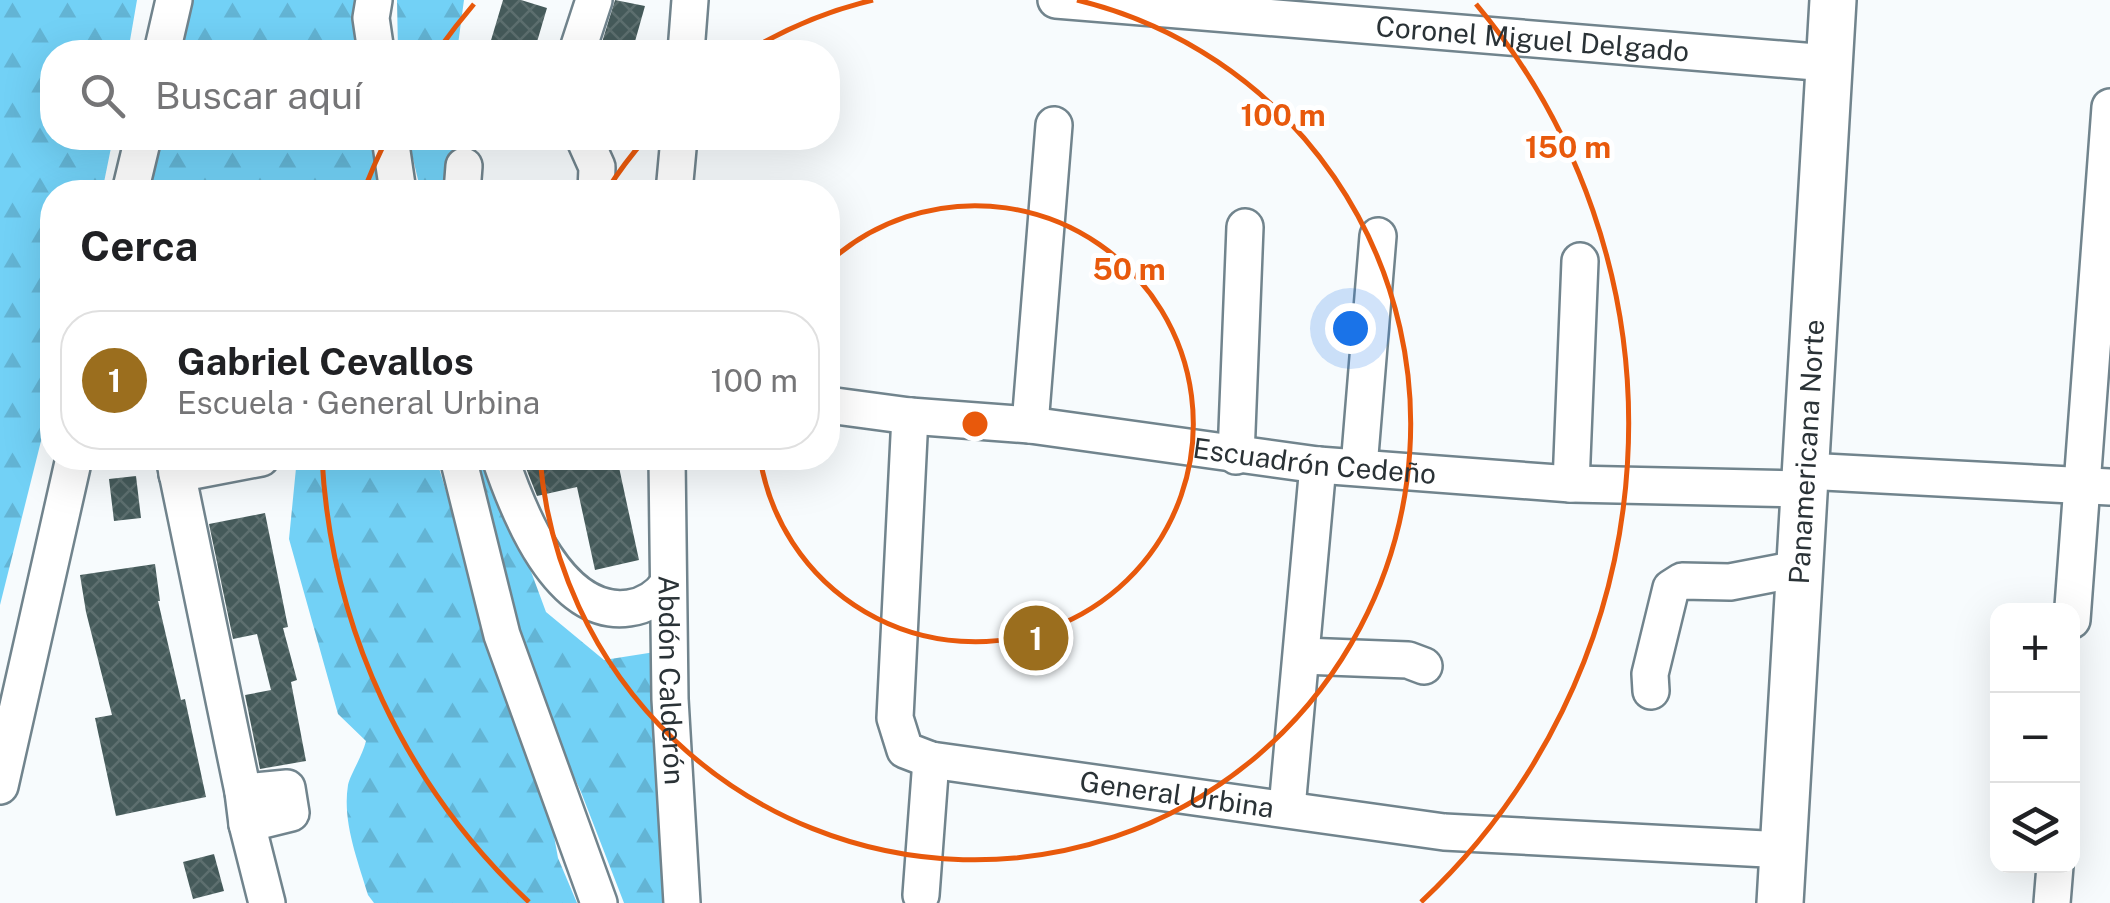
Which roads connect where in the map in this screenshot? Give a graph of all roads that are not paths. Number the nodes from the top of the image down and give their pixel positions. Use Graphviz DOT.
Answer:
graph roads {
  1 [pos="174,0"];
  2 [pos="374,0"];
  3 [pos="594,0"];
  4 [pos="690,0"];
  5 [pos="1056,0"];
  6 [pos="1833,0"];
  7 [pos="165,40"];
  8 [pos="374,40"];
  9 [pos="581,40"];
  10 [pos="687,40"];
  11 [pos="1828,63"];
  12 [pos="2110,107"];
  13 [pos="1054,125"];
  14 [pos="140,150"];
  15 [pos="392,150"];
  16 [pos="589,150"];
  17 [pos="678,150"];
  18 [pos="134,180"];
  19 [pos="396,180"];
  20 [pos="596,180"];
  21 [pos="675,180"];
  22 [pos="1245,228"];
  23 [pos="1378,236"];
  24 [pos="1580,261"];
  25 [pos="840,407"];
  26 [pos="910,416"];
  27 [pos="1030,425"];
  28 [pos="1236,456"];
  29 [pos="1318,465"];
  30 [pos="1359,467"];
  31 [pos="71,470"];
  32 [pos="176,470"];
  33 [pos="461,470"];
  34 [pos="505,470"];
  35 [pos="666,470"];
  36 [pos="1804,480"];
  37 [pos="1571,484"];
  38 [pos="2096,487"];
  39 [pos="1798,569"];
  40 [pos="668,584"];
  41 [pos="2075,603"];
  42 [pos="1302,656"];
  43 [pos="1424,666"];
  44 [pos="1651,691"];
  45 [pos="931,760"];
  46 [pos="0,786"];
  47 [pos="1286,808"];
  48 [pos="1785,850"];
  49 [pos="2054,873"];
  50 [pos="920,895"];
  51 [pos="267,903"];
  52 [pos="599,903"];
  53 [pos="682,903"];
  54 [pos="1780,903"];
  55 [pos="2052,903"];
  1 -- 7 [label="street"];
  2 -- 8 [label="street"];
  3 -- 9 [label="street"];
  4 -- 10 [label="street"];
  5 -- 11 [label="street, Coronel Miguel Delgado"];
  6 -- 11 [label="main road, Panamericana Norte"];
  11 -- 36 [label="main road, Panamericana Norte"];
  12 -- 38 [label="street"];
  13 -- 27 [label="street"];
  14 -- 18 [label="street"];
  15 -- 19 [label="street"];
  16 -- 20 [label="street"];
  17 -- 21 [label="street"];
  22 -- 28 [label="street"];
  23 -- 30 [label="street"];
  24 -- 37 [label="street"];
  25 -- 26 [label="street, Escuadrón Cedeño"];
  26 -- 27 [label="street, Escuadrón Cedeño"];
  26 -- 45 [label="street"];
  27 -- 28 [label="street, Escuadrón Cedeño"];
  28 -- 29 [label="street, Escuadrón Cedeño"];
  29 -- 30 [label="street, Escuadrón Cedeño"];
  29 -- 42 [label="street"];
  30 -- 37 [label="street, Escuadrón Cedeño"];
  31 -- 46 [label="street"];
  32 -- 51 [label="street"];
  33 -- 52 [label="street"];
  34 -- 40 [label="street"];
  35 -- 40 [label="street, Abdón Calderón"];
  36 -- 37 [label="street, Escuadrón Cedeño"];
  36 -- 38 [label="street, Escuadrón Cedeño"];
  36 -- 39 [label="main road, Panamericana Norte"];
  38 -- 41 [label="street"];
  39 -- 44 [label="street"];
  39 -- 48 [label="main road, Panamericana Norte"];
  40 -- 53 [label="street, Abdón Calderón"];
  42 -- 43 [label="street"];
  42 -- 47 [label="street"];
  45 -- 47 [label="street, General Urbina"];
  45 -- 50 [label="street"];
  47 -- 48 [label="street, General Urbina"];
  48 -- 54 [label="main road, Panamericana Norte"];
  49 -- 55 [label="street"];
}
